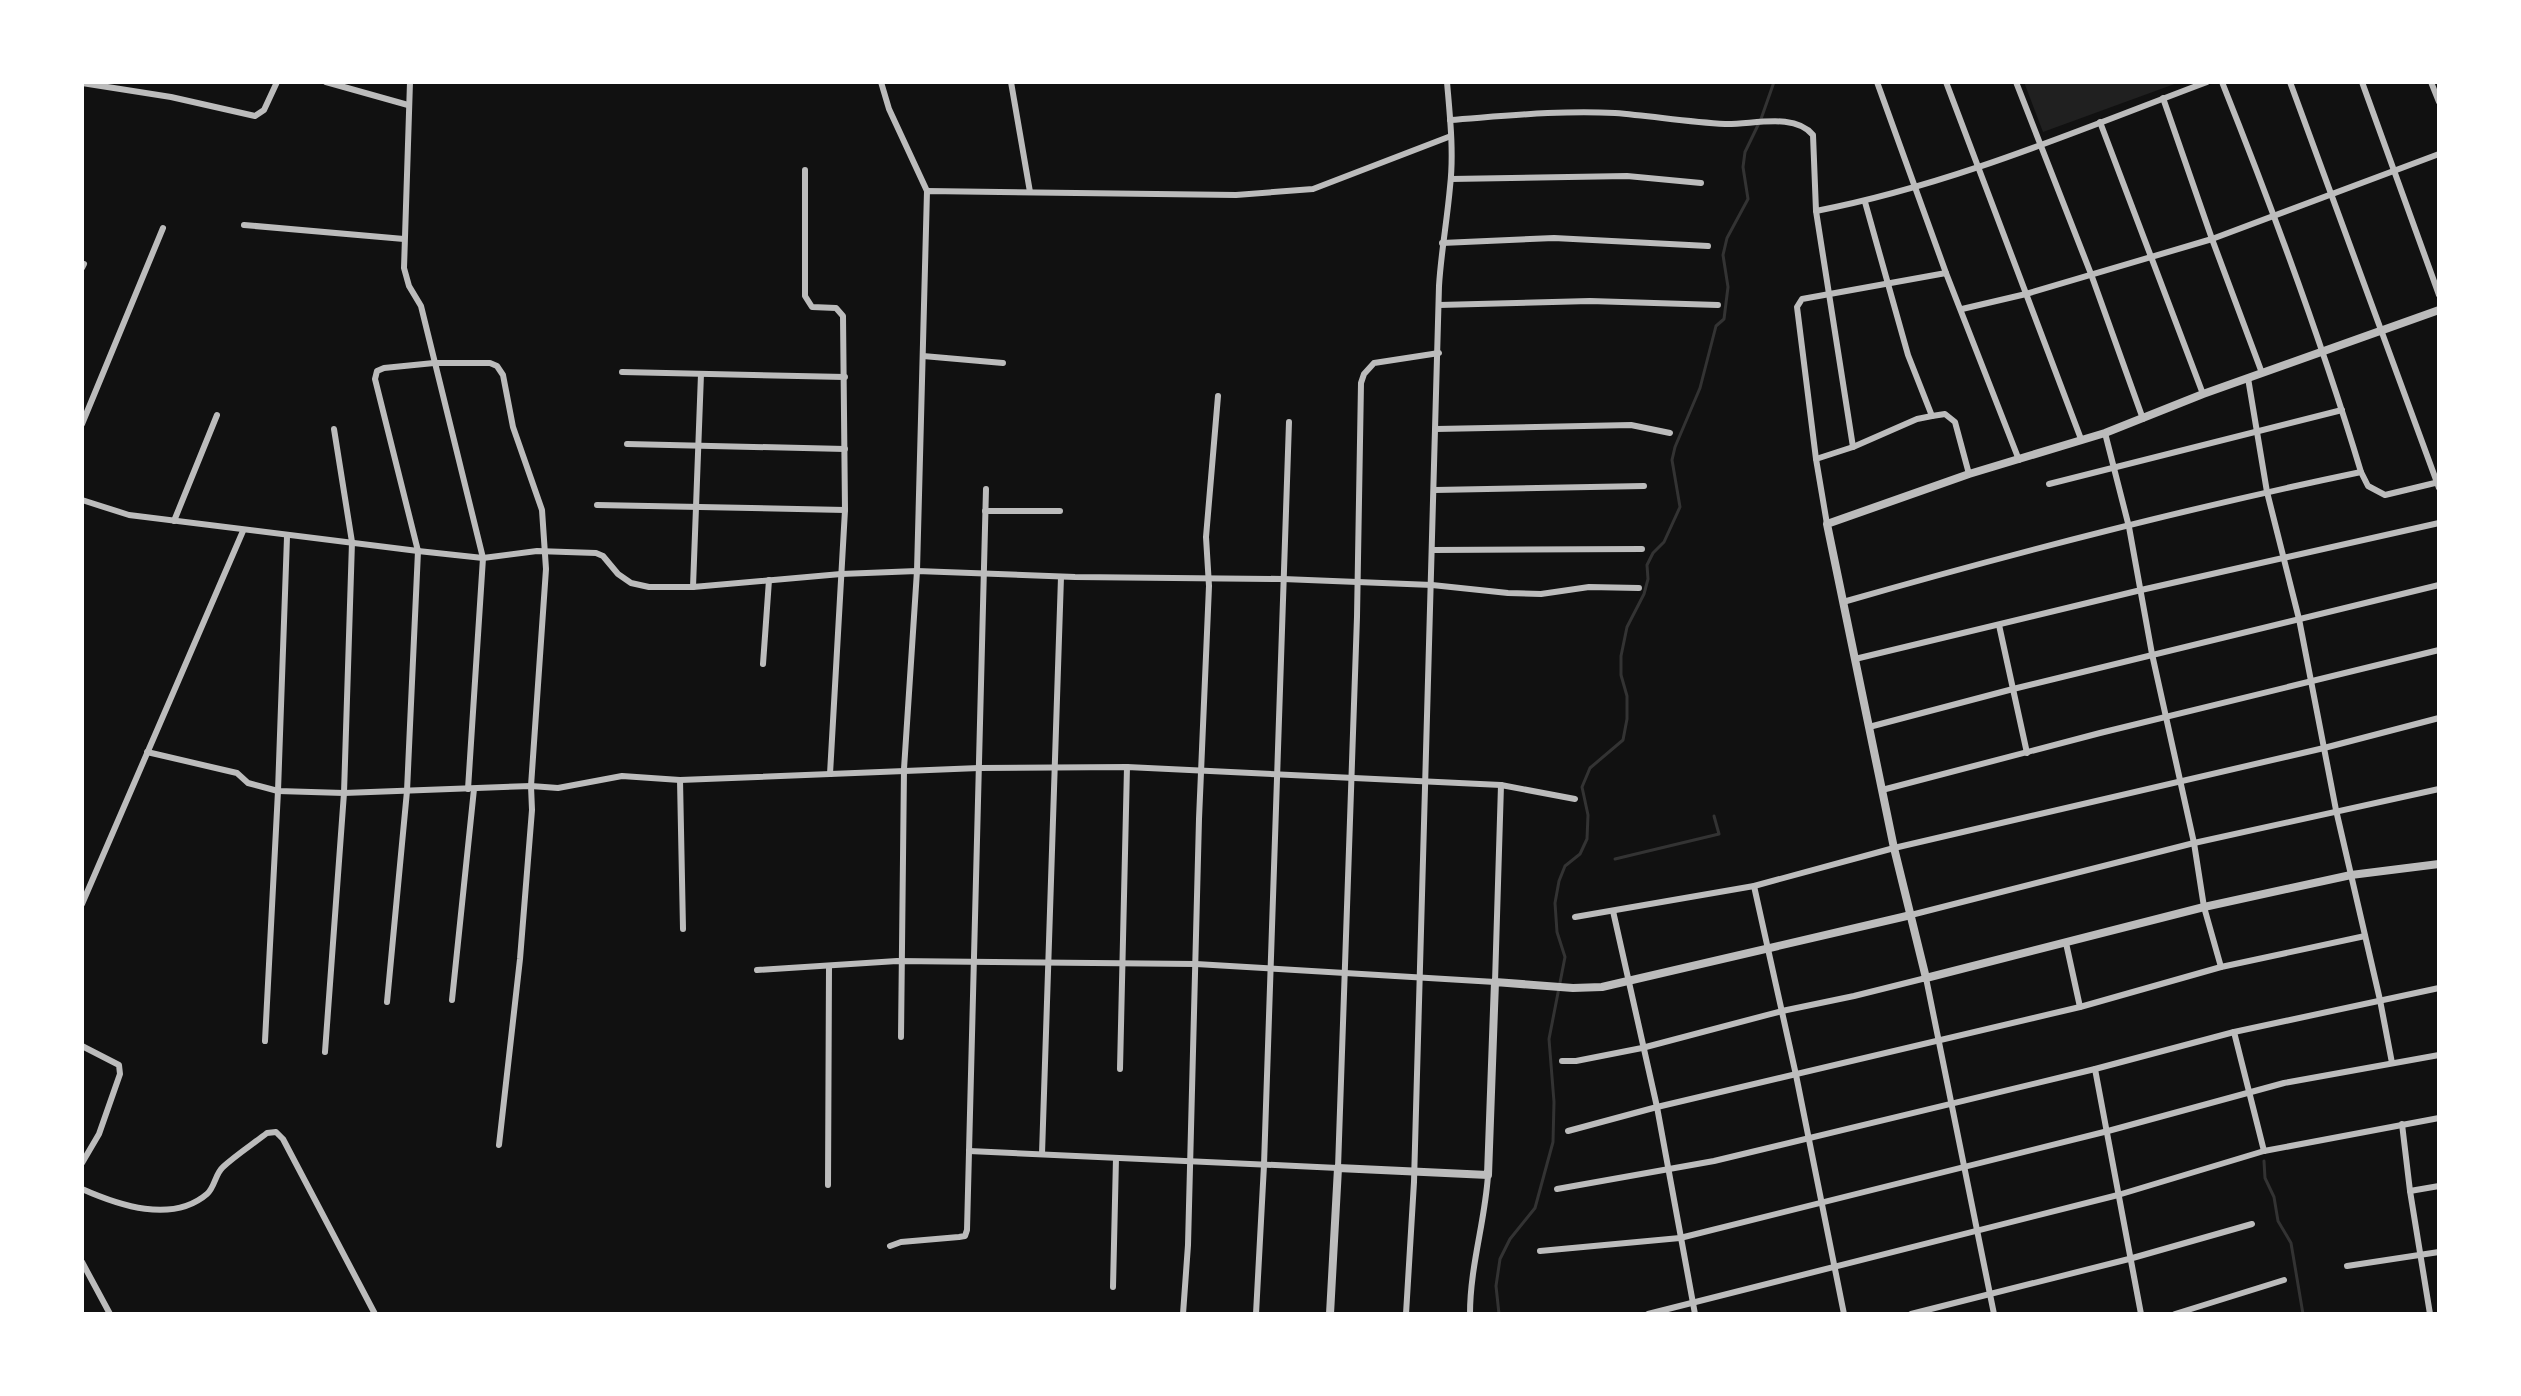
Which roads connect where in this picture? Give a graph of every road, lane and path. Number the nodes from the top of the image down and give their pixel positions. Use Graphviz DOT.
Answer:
graph roads {
  1 [pos="277,82"];
  2 [pos="326,82"];
  3 [pos="410,82"];
  4 [pos="881,82"];
  5 [pos="1011,82"];
  6 [pos="1447,82"];
  7 [pos="1877,82"];
  8 [pos="1946,82"];
  9 [pos="2016,82"];
  10 [pos="2207,82"];
  11 [pos="2222,82"];
  12 [pos="2290,82"];
  13 [pos="2362,82"];
  14 [pos="2431,82"];
  15 [pos="82,83"];
  16 [pos="107,84"];
  17 [pos="2163,98"];
  18 [pos="2439,102"];
  19 [pos="408,105"];
  20 [pos="1450,120"];
  21 [pos="2100,122"];
  22 [pos="1451,136"];
  23 [pos="2039,145"];
  24 [pos="2439,154"];
  25 [pos="1977,168"];
  26 [pos="2394,169"];
  27 [pos="805,170"];
  28 [pos="1451,179"];
  29 [pos="1701,183"];
  30 [pos="1914,186"];
  31 [pos="927,191"];
  32 [pos="1030,192"];
  33 [pos="2330,194"];
  34 [pos="1865,202"];
  35 [pos="1816,211"];
  36 [pos="2275,214"];
  37 [pos="244,225"];
  38 [pos="163,228"];
  39 [pos="404,239"];
  40 [pos="2212,239"];
  41 [pos="1442,243"];
  42 [pos="1708,246"];
  43 [pos="2149,256"];
  44 [pos="1946,273"];
  45 [pos="2091,274"];
  46 [pos="1888,283"];
  47 [pos="1829,294"];
  48 [pos="2026,294"];
  49 [pos="2439,295"];
  50 [pos="1439,305"];
  51 [pos="1718,305"];
  52 [pos="1962,309"];
  53 [pos="2439,310"];
  54 [pos="2380,331"];
  55 [pos="2323,352"];
  56 [pos="1439,353"];
  57 [pos="923,356"];
  58 [pos="434,363"];
  59 [pos="1003,363"];
  60 [pos="622,372"];
  61 [pos="2262,373"];
  62 [pos="701,374"];
  63 [pos="845,377"];
  64 [pos="2248,378"];
  65 [pos="2203,394"];
  66 [pos="1218,396"];
  67 [pos="2342,410"];
  68 [pos="217,415"];
  69 [pos="1932,416"];
  70 [pos="2143,419"];
  71 [pos="1289,422"];
  72 [pos="82,424"];
  73 [pos="334,429"];
  74 [pos="1436,429"];
  75 [pos="2257,432"];
  76 [pos="1670,433"];
  77 [pos="2105,433"];
  78 [pos="2081,439"];
  79 [pos="627,444"];
  80 [pos="698,446"];
  81 [pos="1853,447"];
  82 [pos="845,449"];
  83 [pos="1816,459"];
  84 [pos="2019,460"];
  85 [pos="2113,467"];
  86 [pos="2361,472"];
  87 [pos="1969,474"];
  88 [pos="2049,484"];
  89 [pos="2438,484"];
  90 [pos="1644,486"];
  91 [pos="986,489"];
  92 [pos="1435,490"];
  93 [pos="2267,492"];
  94 [pos="82,500"];
  95 [pos="597,505"];
  96 [pos="696,507"];
  97 [pos="845,510"];
  98 [pos="985,511"];
  99 [pos="1060,511"];
  100 [pos="174,521"];
  101 [pos="2439,523"];
  102 [pos="1827,524"];
  103 [pos="2129,527"];
  104 [pos="243,531"];
  105 [pos="287,537"];
  106 [pos="352,542"];
  107 [pos="1642,549"];
  108 [pos="1433,550"];
  109 [pos="418,551"];
  110 [pos="545,553"];
  111 [pos="2283,557"];
  112 [pos="483,558"];
  113 [pos="917,571"];
  114 [pos="984,573"];
  115 [pos="841,574"];
  116 [pos="1061,577"];
  117 [pos="1208,579"];
  118 [pos="1283,579"];
  119 [pos="769,580"];
  120 [pos="1358,581"];
  121 [pos="1432,585"];
  122 [pos="2439,585"];
  123 [pos="693,587"];
  124 [pos="1639,588"];
  125 [pos="2141,590"];
  126 [pos="1843,602"];
  127 [pos="2299,619"];
  128 [pos="1999,625"];
  129 [pos="2439,650"];
  130 [pos="2152,654"];
  131 [pos="1855,659"];
  132 [pos="763,664"];
  133 [pos="2311,683"];
  134 [pos="2013,689"];
  135 [pos="2166,718"];
  136 [pos="2439,718"];
  137 [pos="1869,727"];
  138 [pos="2324,748"];
  139 [pos="147,752"];
  140 [pos="2027,753"];
  141 [pos="1055,767"];
  142 [pos="1127,767"];
  143 [pos="979,768"];
  144 [pos="904,771"];
  145 [pos="1201,772"];
  146 [pos="830,774"];
  147 [pos="1276,774"];
  148 [pos="1351,777"];
  149 [pos="680,780"];
  150 [pos="1426,781"];
  151 [pos="2180,782"];
  152 [pos="1501,785"];
  153 [pos="531,786"];
  154 [pos="471,789"];
  155 [pos="2439,789"];
  156 [pos="1882,790"];
  157 [pos="278,791"];
  158 [pos="407,791"];
  159 [pos="344,793"];
  160 [pos="1575,799"];
  161 [pos="2336,810"];
  162 [pos="2194,843"];
  163 [pos="1894,848"];
  164 [pos="2439,864"];
  165 [pos="2351,875"];
  166 [pos="1754,886"];
  167 [pos="82,904"];
  168 [pos="2204,907"];
  169 [pos="1613,911"];
  170 [pos="1911,915"];
  171 [pos="1575,917"];
  172 [pos="683,929"];
  173 [pos="2365,936"];
  174 [pos="2066,943"];
  175 [pos="1768,947"];
  176 [pos="901,961"];
  177 [pos="974,962"];
  178 [pos="1048,963"];
  179 [pos="1122,963"];
  180 [pos="1196,964"];
  181 [pos="2221,967"];
  182 [pos="829,968"];
  183 [pos="1270,968"];
  184 [pos="757,970"];
  185 [pos="1344,973"];
  186 [pos="1420,977"];
  187 [pos="1926,978"];
  188 [pos="1629,981"];
  189 [pos="1495,982"];
  190 [pos="2439,988"];
  191 [pos="452,1000"];
  192 [pos="2380,1000"];
  193 [pos="387,1002"];
  194 [pos="2080,1007"];
  195 [pos="1782,1011"];
  196 [pos="2234,1032"];
  197 [pos="901,1037"];
  198 [pos="265,1041"];
  199 [pos="1939,1042"];
  200 [pos="82,1046"];
  201 [pos="1642,1048"];
  202 [pos="325,1052"];
  203 [pos="2439,1055"];
  204 [pos="1562,1061"];
  205 [pos="2392,1063"];
  206 [pos="1120,1069"];
  207 [pos="2095,1069"];
  208 [pos="1796,1075"];
  209 [pos="2249,1092"];
  210 [pos="1953,1104"];
  211 [pos="1657,1107"];
  212 [pos="2439,1118"];
  213 [pos="2402,1124"];
  214 [pos="1568,1131"];
  215 [pos="2108,1131"];
  216 [pos="1807,1137"];
  217 [pos="499,1145"];
  218 [pos="969,1151"];
  219 [pos="2264,1151"];
  220 [pos="1042,1154"];
  221 [pos="1116,1158"];
  222 [pos="1190,1161"];
  223 [pos="82,1163"];
  224 [pos="1264,1165"];
  225 [pos="1965,1165"];
  226 [pos="1338,1168"];
  227 [pos="1669,1171"];
  228 [pos="1414,1172"];
  229 [pos="1488,1175"];
  230 [pos="828,1185"];
  231 [pos="2439,1186"];
  232 [pos="82,1189"];
  233 [pos="1557,1189"];
  234 [pos="2410,1191"];
  235 [pos="2118,1195"];
  236 [pos="1821,1202"];
  237 [pos="2252,1224"];
  238 [pos="1976,1231"];
  239 [pos="1680,1238"];
  240 [pos="890,1246"];
  241 [pos="1540,1251"];
  242 [pos="2439,1252"];
  243 [pos="2420,1255"];
  244 [pos="2129,1259"];
  245 [pos="82,1262"];
  246 [pos="1834,1265"];
  247 [pos="2347,1266"];
  248 [pos="2284,1280"];
  249 [pos="1113,1287"];
  250 [pos="1990,1294"];
  251 [pos="1693,1302"];
  252 [pos="110,1314"];
  253 [pos="375,1314"];
  254 [pos="1183,1314"];
  255 [pos="1256,1314"];
  256 [pos="1330,1314"];
  257 [pos="1406,1314"];
  258 [pos="1470,1314"];
  259 [pos="1648,1314"];
  260 [pos="1695,1314"];
  261 [pos="1844,1314"];
  262 [pos="1911,1314"];
  263 [pos="1994,1314"];
  264 [pos="2141,1314"];
  265 [pos="2175,1314"];
  266 [pos="2430,1314"];
  1 -- 16 [label="street"];
  2 -- 19 [label="street"];
  3 -- 19 [label="street"];
  4 -- 31 [label="street"];
  5 -- 32 [label="street"];
  6 -- 20 [label="street"];
  7 -- 30 [label="street"];
  8 -- 25 [label="street"];
  9 -- 23 [label="street"];
  10 -- 17 [label="street"];
  11 -- 36 [label="street"];
  12 -- 33 [label="street"];
  13 -- 26 [label="street"];
  14 -- 18 [label="street"];
  15 -- 16 [label="street"];
  17 -- 21 [label="street"];
  17 -- 40 [label="street"];
  19 -- 39 [label="street"];
  20 -- 22 [label="street"];
  20 -- 35 [label="street"];
  21 -- 23 [label="street"];
  21 -- 43 [label="street"];
  22 -- 28 [label="street"];
  22 -- 32 [label="street"];
  23 -- 25 [label="street"];
  23 -- 45 [label="street"];
  24 -- 26 [label="street"];
  25 -- 30 [label="street"];
  25 -- 48 [label="street"];
  26 -- 33 [label="street"];
  26 -- 49 [label="street"];
  27 -- 63 [label="street"];
  28 -- 29 [label="street"];
  28 -- 41 [label="street"];
  30 -- 34 [label="street"];
  30 -- 44 [label="street"];
  31 -- 32 [label="street"];
  31 -- 57 [label="street"];
  33 -- 36 [label="street"];
  33 -- 54 [label="street"];
  34 -- 35 [label="street"];
  34 -- 46 [label="street"];
  35 -- 47 [label="street"];
  36 -- 40 [label="street"];
  36 -- 55 [label="street"];
  37 -- 39 [label="street"];
  38 -- 72 [label="street"];
  39 -- 58 [label="street"];
  40 -- 43 [label="street"];
  40 -- 61 [label="street"];
  41 -- 42 [label="street"];
  41 -- 50 [label="street"];
  43 -- 45 [label="street"];
  43 -- 65 [label="street"];
  44 -- 46 [label="street"];
  44 -- 52 [label="street"];
  45 -- 48 [label="street"];
  45 -- 70 [label="street"];
  46 -- 47 [label="street"];
  46 -- 69 [label="street"];
  47 -- 81 [label="street"];
  47 -- 83 [label="street"];
  48 -- 52 [label="street"];
  48 -- 78 [label="street"];
  50 -- 51 [label="street"];
  50 -- 56 [label="street"];
  52 -- 84 [label="street"];
  53 -- 54 [label="street"];
  54 -- 55 [label="street"];
  54 -- 89 [label="street"];
  55 -- 61 [label="street"];
  55 -- 67 [label="street"];
  56 -- 74 [label="street"];
  56 -- 120 [label="street"];
  57 -- 59 [label="street"];
  57 -- 113 [label="street"];
  58 -- 109 [label="street"];
  58 -- 110 [label="street"];
  58 -- 112 [label="street"];
  60 -- 62 [label="street"];
  61 -- 64 [label="street"];
  62 -- 63 [label="street"];
  62 -- 80 [label="street"];
  63 -- 82 [label="street"];
  64 -- 65 [label="street"];
  64 -- 75 [label="street"];
  65 -- 70 [label="street"];
  66 -- 117 [label="street"];
  67 -- 75 [label="street"];
  67 -- 86 [label="street"];
  68 -- 100 [label="street"];
  69 -- 81 [label="street"];
  69 -- 87 [label="street"];
  70 -- 77 [label="street"];
  71 -- 118 [label="street"];
  73 -- 106 [label="street"];
  74 -- 76 [label="street"];
  74 -- 92 [label="street"];
  75 -- 85 [label="street"];
  75 -- 93 [label="street"];
  77 -- 78 [label="street"];
  77 -- 85 [label="street"];
  78 -- 84 [label="street"];
  79 -- 80 [label="street"];
  80 -- 82 [label="street"];
  80 -- 96 [label="street"];
  81 -- 83 [label="street"];
  82 -- 97 [label="street"];
  83 -- 102 [label="street"];
  84 -- 87 [label="street"];
  85 -- 88 [label="street"];
  85 -- 103 [label="street"];
  86 -- 89 [label="street"];
  86 -- 93 [label="street"];
  87 -- 102 [label="street"];
  90 -- 92 [label="street"];
  91 -- 98 [label="street"];
  92 -- 108 [label="street"];
  93 -- 103 [label="street"];
  93 -- 111 [label="street"];
  94 -- 100 [label="street"];
  95 -- 96 [label="street"];
  96 -- 97 [label="street"];
  96 -- 123 [label="street"];
  97 -- 115 [label="street"];
  98 -- 99 [label="street"];
  98 -- 114 [label="street"];
  100 -- 104 [label="street"];
  101 -- 111 [label="street"];
  102 -- 126 [label="street"];
  103 -- 125 [label="street"];
  103 -- 126 [label="street"];
  104 -- 105 [label="street"];
  104 -- 139 [label="street"];
  105 -- 106 [label="street"];
  105 -- 157 [label="street"];
  106 -- 109 [label="street"];
  106 -- 159 [label="street"];
  107 -- 108 [label="street"];
  108 -- 121 [label="street"];
  109 -- 112 [label="street"];
  109 -- 158 [label="street"];
  110 -- 112 [label="street"];
  110 -- 123 [label="street"];
  110 -- 153 [label="street"];
  111 -- 125 [label="street"];
  111 -- 127 [label="street"];
  112 -- 154 [label="street"];
  113 -- 114 [label="street"];
  113 -- 115 [label="street"];
  113 -- 144 [label="street"];
  114 -- 116 [label="street"];
  114 -- 143 [label="street"];
  115 -- 119 [label="street"];
  115 -- 146 [label="street"];
  116 -- 117 [label="street"];
  116 -- 141 [label="street"];
  117 -- 118 [label="street"];
  117 -- 145 [label="street"];
  118 -- 120 [label="street"];
  118 -- 147 [label="street"];
  119 -- 123 [label="street"];
  119 -- 132 [label="street"];
  120 -- 121 [label="street"];
  120 -- 148 [label="street"];
  121 -- 124 [label="street"];
  121 -- 150 [label="street"];
  122 -- 127 [label="street"];
  125 -- 128 [label="street"];
  125 -- 130 [label="street"];
  126 -- 131 [label="street"];
  127 -- 130 [label="street"];
  127 -- 133 [label="street"];
  128 -- 131 [label="street"];
  128 -- 134 [label="street"];
  129 -- 133 [label="street"];
  130 -- 134 [label="street"];
  130 -- 135 [label="street"];
  131 -- 137 [label="street"];
  133 -- 135 [label="street"];
  133 -- 138 [label="street"];
  134 -- 137 [label="street"];
  134 -- 140 [label="street"];
  135 -- 140 [label="street"];
  135 -- 151 [label="street"];
  136 -- 138 [label="street"];
  137 -- 156 [label="street"];
  138 -- 151 [label="street"];
  138 -- 161 [label="street"];
  139 -- 157 [label="street"];
  139 -- 167 [label="street"];
  140 -- 156 [label="street"];
  141 -- 142 [label="street"];
  141 -- 143 [label="street"];
  141 -- 178 [label="street"];
  142 -- 145 [label="street"];
  142 -- 179 [label="street"];
  143 -- 144 [label="street"];
  143 -- 177 [label="street"];
  144 -- 146 [label="street"];
  144 -- 176 [label="street"];
  145 -- 147 [label="street"];
  145 -- 180 [label="street"];
  146 -- 149 [label="street"];
  147 -- 148 [label="street"];
  147 -- 183 [label="street"];
  148 -- 150 [label="street"];
  148 -- 185 [label="street"];
  149 -- 153 [label="street"];
  149 -- 172 [label="street"];
  150 -- 152 [label="street"];
  150 -- 186 [label="street"];
  151 -- 162 [label="street"];
  151 -- 163 [label="street"];
  152 -- 160 [label="street"];
  152 -- 189 [label="street"];
  153 -- 154 [label="street"];
  153 -- 217 [label="street"];
  154 -- 158 [label="street"];
  154 -- 191 [label="street"];
  155 -- 161 [label="street"];
  156 -- 163 [label="street"];
  157 -- 159 [label="street"];
  157 -- 198 [label="street"];
  158 -- 159 [label="street"];
  158 -- 193 [label="street"];
  159 -- 202 [label="street"];
  161 -- 162 [label="street"];
  161 -- 165 [label="street"];
  162 -- 168 [label="street"];
  162 -- 170 [label="street"];
  163 -- 166 [label="street"];
  163 -- 170 [label="street"];
  164 -- 165 [label="street"];
  165 -- 168 [label="street"];
  165 -- 173 [label="street"];
  166 -- 169 [label="street"];
  166 -- 175 [label="street"];
  168 -- 174 [label="street"];
  168 -- 181 [label="street"];
  169 -- 171 [label="street"];
  169 -- 188 [label="street"];
  170 -- 175 [label="street"];
  170 -- 187 [label="street"];
  173 -- 181 [label="street"];
  173 -- 192 [label="street"];
  174 -- 187 [label="street"];
  174 -- 194 [label="street"];
  175 -- 188 [label="street"];
  175 -- 195 [label="street"];
  176 -- 177 [label="street"];
  176 -- 182 [label="street"];
  176 -- 197 [label="street"];
  177 -- 178 [label="street"];
  177 -- 218 [label="street"];
  178 -- 179 [label="street"];
  178 -- 220 [label="street"];
  179 -- 180 [label="street"];
  179 -- 206 [label="street"];
  180 -- 183 [label="street"];
  180 -- 222 [label="street"];
  181 -- 194 [label="street"];
  182 -- 184 [label="street"];
  182 -- 230 [label="street"];
  183 -- 185 [label="street"];
  183 -- 224 [label="street"];
  185 -- 186 [label="street"];
  185 -- 226 [label="street"];
  186 -- 189 [label="street"];
  186 -- 228 [label="street"];
  187 -- 195 [label="street"];
  187 -- 199 [label="street"];
  188 -- 189 [label="street"];
  188 -- 201 [label="street"];
  189 -- 229 [label="street"];
  190 -- 192 [label="street"];
  192 -- 196 [label="street"];
  192 -- 205 [label="street"];
  194 -- 199 [label="street"];
  195 -- 201 [label="street"];
  195 -- 208 [label="street"];
  196 -- 207 [label="street"];
  196 -- 209 [label="street"];
  199 -- 208 [label="street"];
  199 -- 210 [label="street"];
  200 -- 223 [label="street"];
  201 -- 204 [label="street"];
  201 -- 211 [label="street"];
  203 -- 205 [label="street"];
  205 -- 209 [label="street"];
  207 -- 210 [label="street"];
  207 -- 215 [label="street"];
  208 -- 211 [label="street"];
  208 -- 216 [label="street"];
  209 -- 215 [label="street"];
  209 -- 219 [label="street"];
  210 -- 216 [label="street"];
  210 -- 225 [label="street"];
  211 -- 214 [label="street"];
  211 -- 227 [label="street"];
  212 -- 213 [label="street"];
  213 -- 219 [label="street"];
  213 -- 234 [label="street"];
  215 -- 225 [label="street"];
  215 -- 235 [label="street"];
  216 -- 227 [label="street"];
  216 -- 236 [label="street"];
  218 -- 220 [label="street"];
  218 -- 240 [label="street"];
  219 -- 235 [label="street"];
  220 -- 221 [label="street"];
  221 -- 222 [label="street"];
  221 -- 249 [label="street"];
  222 -- 224 [label="street"];
  222 -- 254 [label="street"];
  224 -- 226 [label="street"];
  224 -- 255 [label="street"];
  225 -- 236 [label="street"];
  225 -- 238 [label="street"];
  226 -- 228 [label="street"];
  226 -- 256 [label="street"];
  227 -- 233 [label="street"];
  227 -- 239 [label="street"];
  228 -- 229 [label="street"];
  228 -- 257 [label="street"];
  229 -- 258 [label="street"];
  231 -- 234 [label="street"];
  232 -- 253 [label="street"];
  234 -- 243 [label="street"];
  235 -- 238 [label="street"];
  235 -- 244 [label="street"];
  236 -- 239 [label="street"];
  236 -- 246 [label="street"];
  237 -- 244 [label="street"];
  238 -- 246 [label="street"];
  238 -- 250 [label="street"];
  239 -- 241 [label="street"];
  239 -- 251 [label="street"];
  242 -- 243 [label="street"];
  243 -- 247 [label="street"];
  243 -- 266 [label="street"];
  244 -- 250 [label="street"];
  244 -- 264 [label="street"];
  245 -- 252 [label="street"];
  246 -- 251 [label="street"];
  246 -- 261 [label="street"];
  248 -- 265 [label="street"];
  250 -- 262 [label="street"];
  250 -- 263 [label="street"];
  251 -- 259 [label="street"];
  251 -- 260 [label="street"];
}
